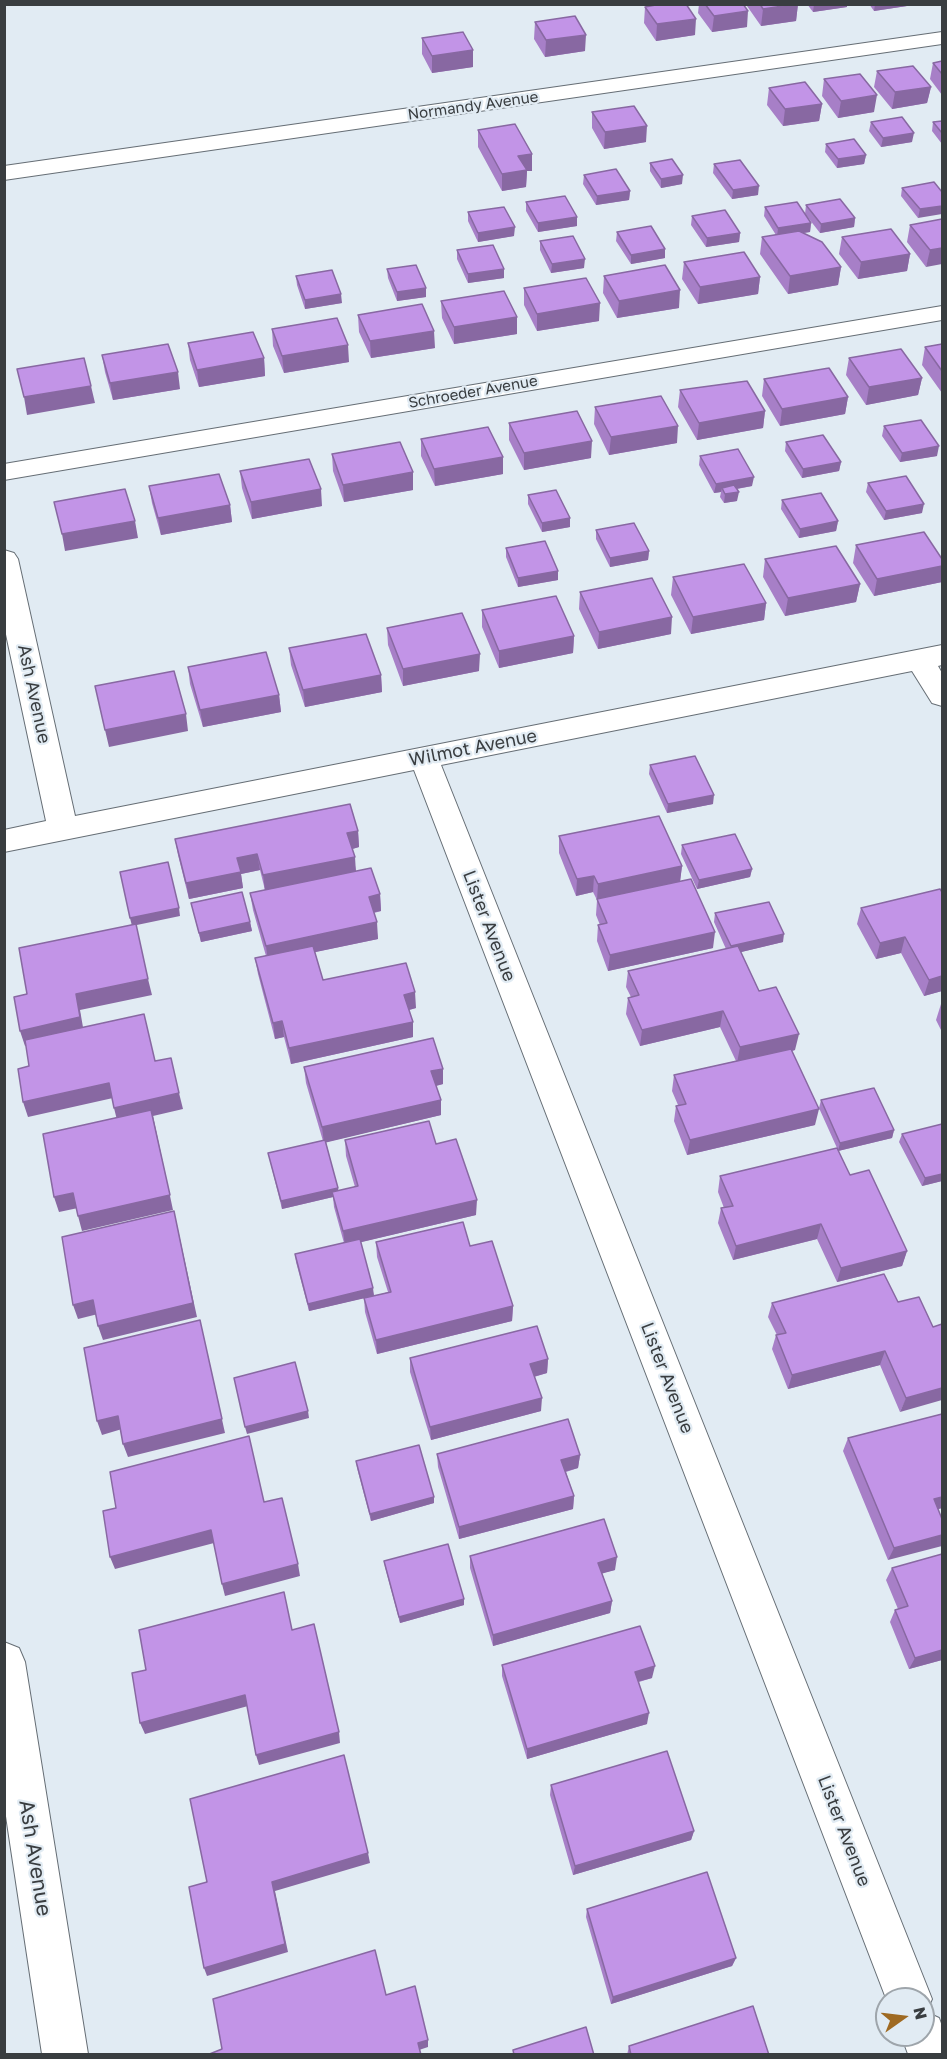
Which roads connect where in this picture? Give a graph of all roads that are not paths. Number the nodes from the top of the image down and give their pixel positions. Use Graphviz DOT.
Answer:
graph roads {
  1 [pos="942,38"];
  2 [pos="4,173"];
  3 [pos="942,313"];
  4 [pos="4,472"];
  5 [pos="4,559"];
  6 [pos="931,658"];
  7 [pos="942,696"];
  8 [pos="424,758"];
  9 [pos="63,828"];
  10 [pos="4,841"];
  11 [pos="4,1662"];
  12 [pos="904,1987"];
  13 [pos="65,2055"];
  1 -- 2 [label="street, Normandy Avenue"];
  3 -- 4 [label="street, Schroeder Avenue"];
  5 -- 9 [label="street, Ash Avenue"];
  6 -- 7 [label="street"];
  6 -- 8 [label="street, Wilmot Avenue"];
  8 -- 9 [label="street, Wilmot Avenue"];
  8 -- 12 [label="street, Lister Avenue"];
  9 -- 10 [label="street, Wilmot Avenue"];
  11 -- 13 [label="street, Ash Avenue"];
}
